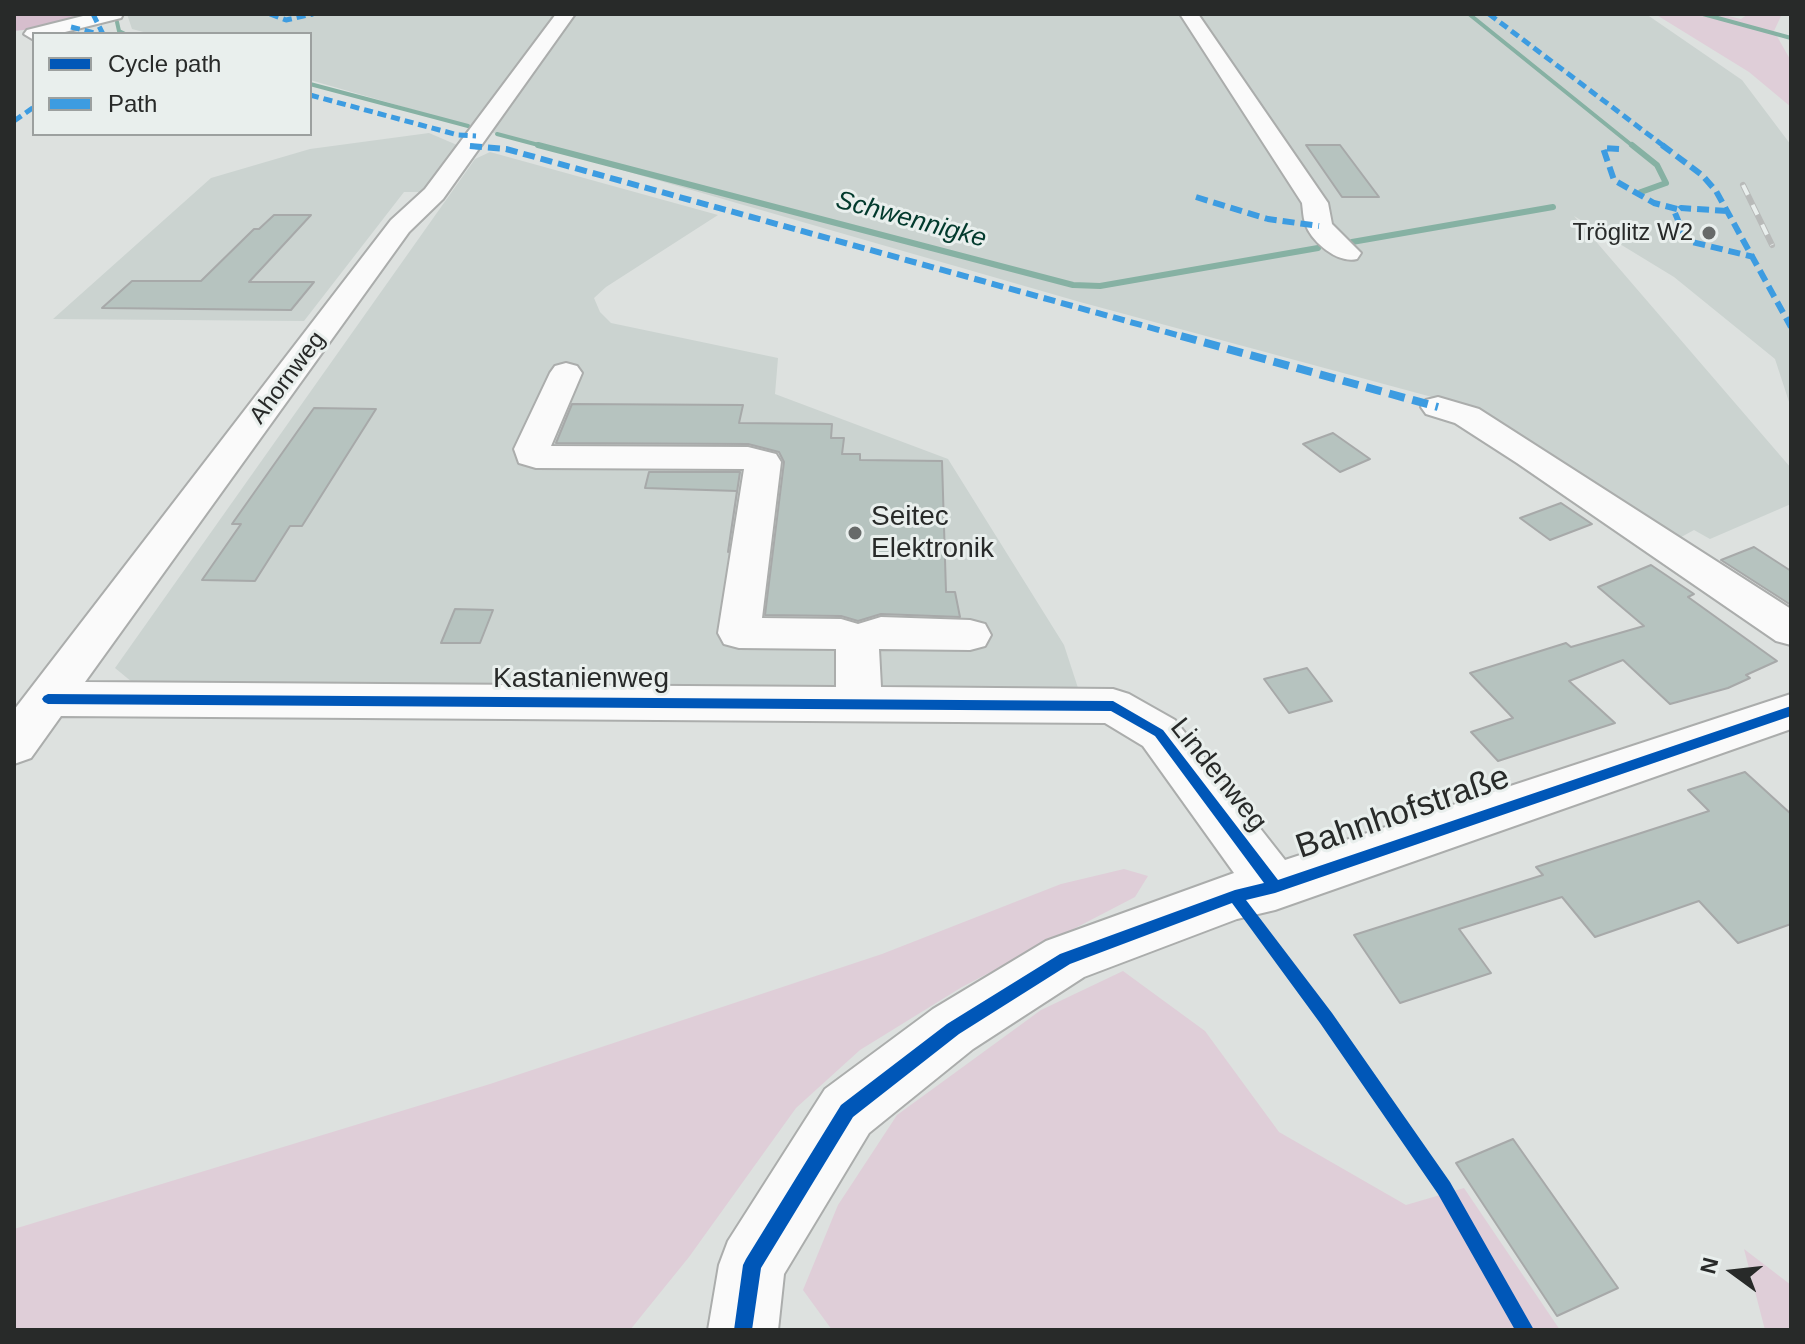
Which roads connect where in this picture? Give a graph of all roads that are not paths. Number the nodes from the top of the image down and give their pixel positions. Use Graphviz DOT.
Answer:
graph roads {
  1 [pos="114,14"];
  2 [pos="566,14"];
  3 [pos="1189,14"];
  4 [pos="42,32"];
  5 [pos="1347,253"];
  6 [pos="566,373"];
  7 [pos="1438,407"];
  8 [pos="1791,630"];
  9 [pos="970,635"];
  10 [pos="857,640"];
  11 [pos="48,699"];
  12 [pos="859,705"];
  13 [pos="1113,706"];
  14 [pos="1791,711"];
  15 [pos="14,745"];
  16 [pos="1275,887"];
  17 [pos="743,1330"];
  1 -- 4 [label="street"];
  2 -- 11 [label="street, Ahornweg"];
  3 -- 5 [label="street"];
  6 -- 10 [label="street"];
  7 -- 8 [label="street"];
  9 -- 10 [label="street"];
  10 -- 12 [label="street"];
  11 -- 12 [label="street, Kastanienweg"];
  11 -- 15 [label="street, Ahornweg"];
  12 -- 13 [label="street, Kastanienweg"];
  13 -- 16 [label="street, Lindenweg"];
  14 -- 16 [label="street, Bahnhofstraße"];
  16 -- 17 [label="street, Bahnhofstraße"];
}
